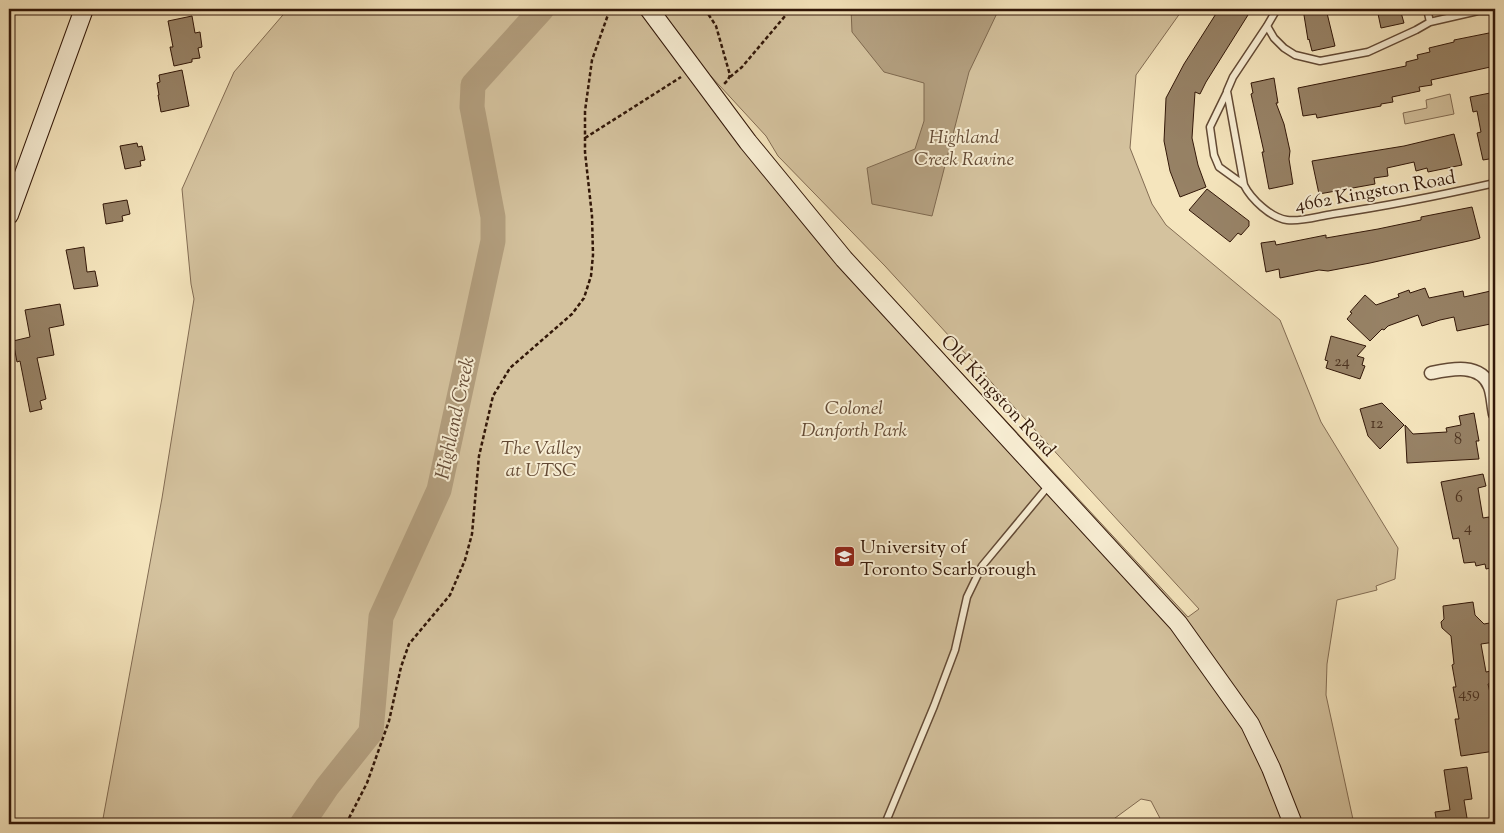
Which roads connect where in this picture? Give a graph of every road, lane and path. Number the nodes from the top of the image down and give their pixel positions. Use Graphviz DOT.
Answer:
graph roads {
  1 [pos="84,9"];
  2 [pos="610,9"];
  3 [pos="649,9"];
  4 [pos="705,9"];
  5 [pos="791,9"];
  6 [pos="1277,9"];
  7 [pos="1427,9"];
  8 [pos="1495,11"];
  9 [pos="1430,22"];
  10 [pos="1267,26"];
  11 [pos="694,69"];
  12 [pos="730,77"];
  13 [pos="1227,91"];
  14 [pos="712,94"];
  15 [pos="585,138"];
  16 [pos="1495,183"];
  17 [pos="1244,185"];
  18 [pos="9,215"];
  19 [pos="1431,373"];
  20 [pos="1495,414"];
  21 [pos="1051,483"];
  22 [pos="346,824"];
  23 [pos="885,824"];
  24 [pos="1293,824"];
  1 -- 18 [label="street"];
  2 -- 15 [label="path"];
  3 -- 11 [label="street, Old Kingston Road"];
  4 -- 12 [label="path"];
  5 -- 12 [label="path"];
  6 -- 10 [label="lane, 4662 Kingston Road"];
  7 -- 9 [label="lane"];
  8 -- 9 [label="lane"];
  9 -- 10 [label="lane"];
  10 -- 13 [label="lane, 4662 Kingston Road"];
  11 -- 14 [label="street, Old Kingston Road"];
  11 -- 15 [label="path"];
  12 -- 14 [label="path"];
  13 -- 17 [label="lane, 4662 Kingston Road"];
  13 -- 17 [label="lane, 4662 Kingston Road"];
  14 -- 21 [label="street, Old Kingston Road"];
  15 -- 22 [label="path"];
  16 -- 17 [label="lane, 4662 Kingston Road"];
  19 -- 20 [label="street"];
  21 -- 23 [label="lane"];
  21 -- 24 [label="street, Old Kingston Road"];
}
